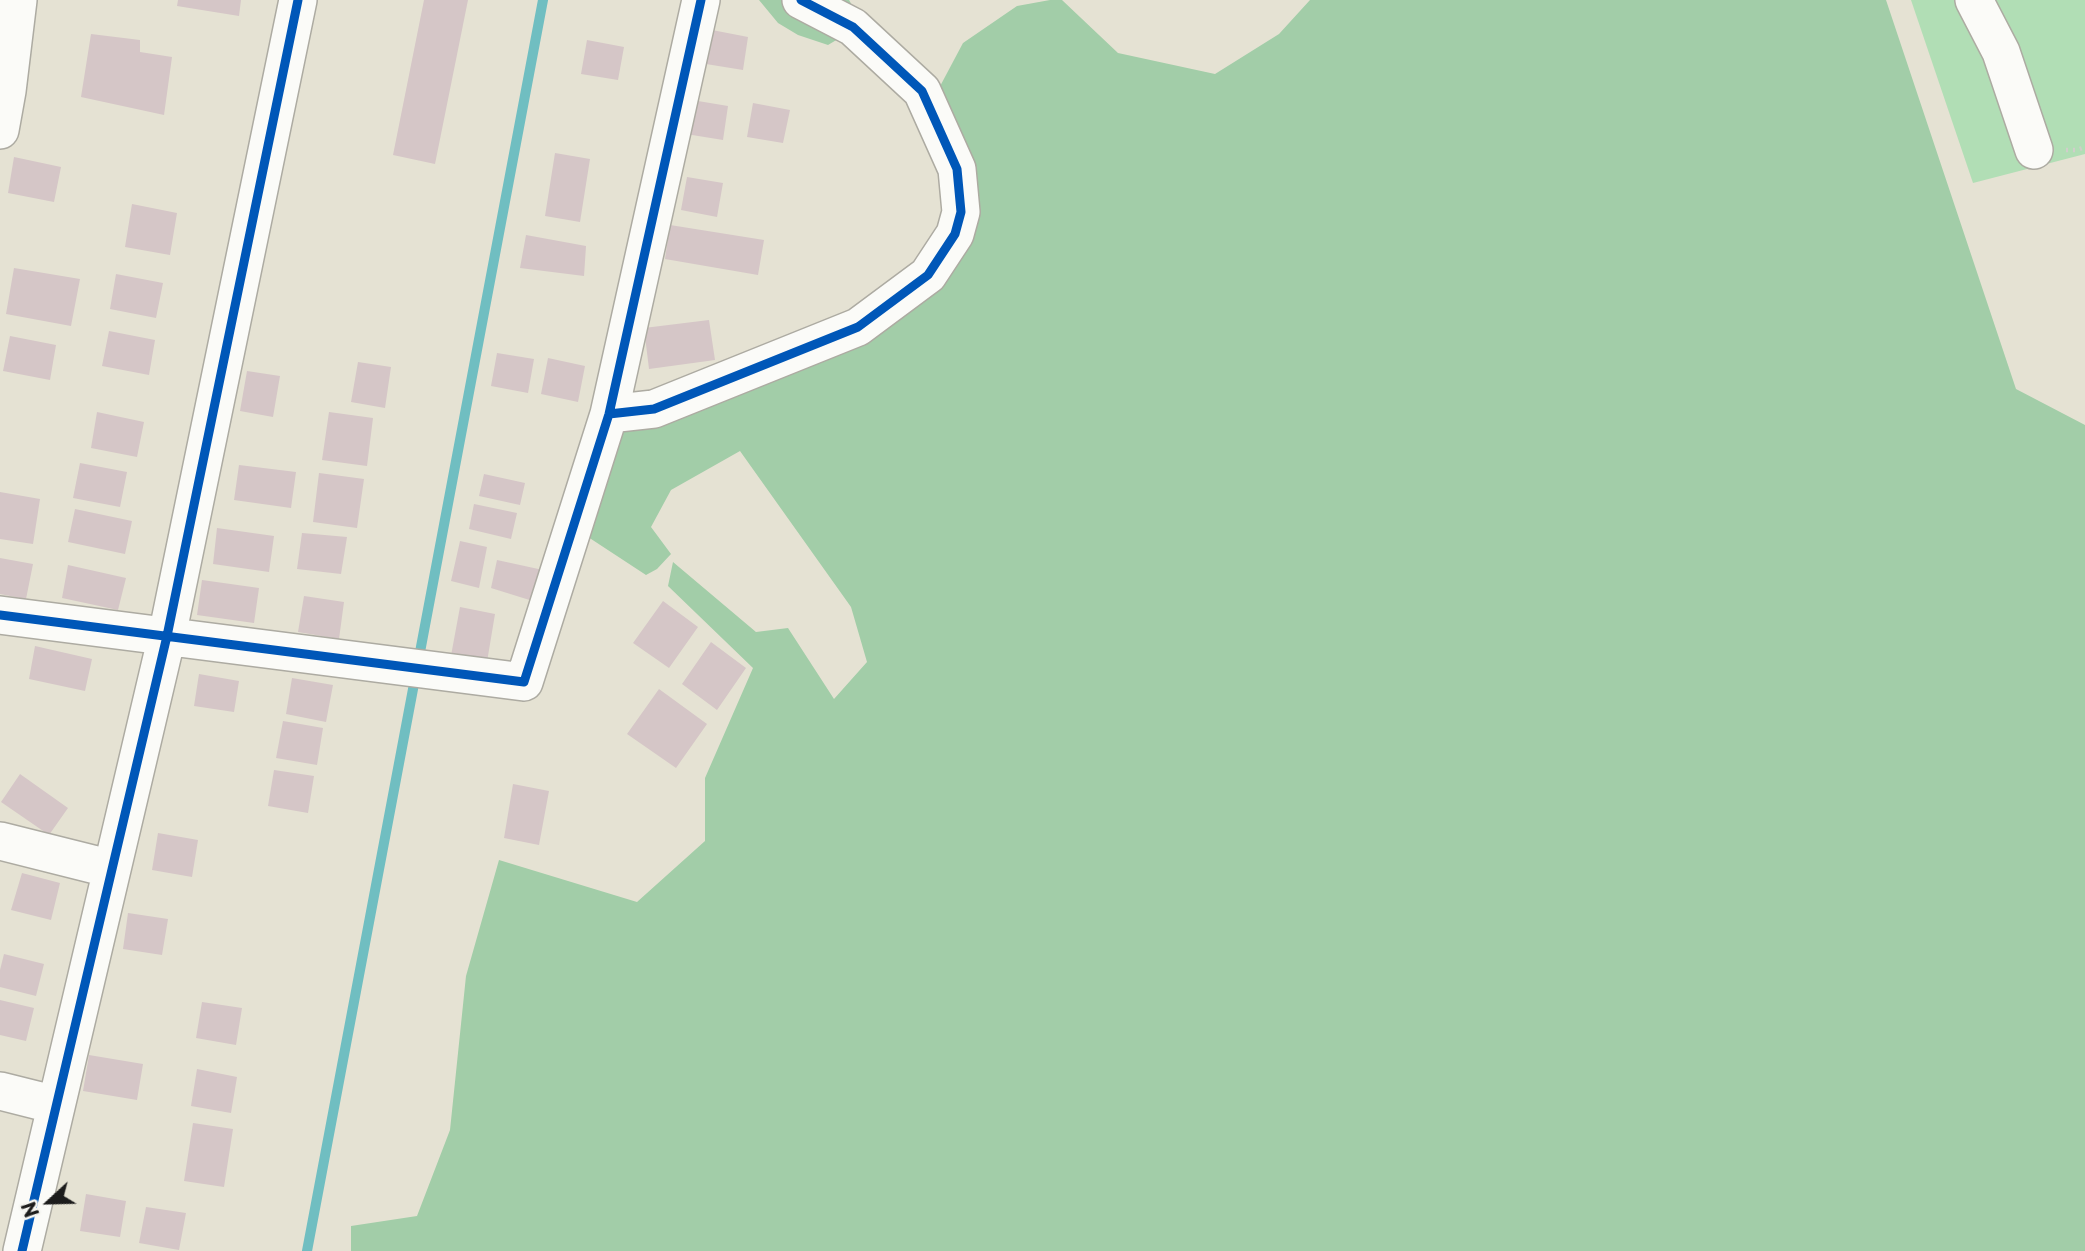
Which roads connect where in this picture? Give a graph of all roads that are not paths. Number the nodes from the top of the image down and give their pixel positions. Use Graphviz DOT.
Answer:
graph roads {
  1 [pos="18,0"];
  2 [pos="298,0"];
  3 [pos="701,0"];
  4 [pos="801,0"];
  5 [pos="1974,0"];
  6 [pos="0,130"];
  7 [pos="2034,150"];
  8 [pos="609,414"];
  9 [pos="0,615"];
  10 [pos="166,636"];
  11 [pos="0,841"];
  12 [pos="112,869"];
  13 [pos="0,1091"];
  14 [pos="56,1105"];
  15 [pos="22,1251"];
  1 -- 6 [label="street"];
  2 -- 10 [label="street"];
  3 -- 8 [label="street"];
  4 -- 8 [label="street"];
  5 -- 7 [label="street"];
  8 -- 10 [label="street"];
  9 -- 10 [label="street"];
  10 -- 12 [label="street"];
  11 -- 12 [label="street"];
  12 -- 14 [label="street"];
  13 -- 14 [label="street"];
  14 -- 15 [label="street"];
}
